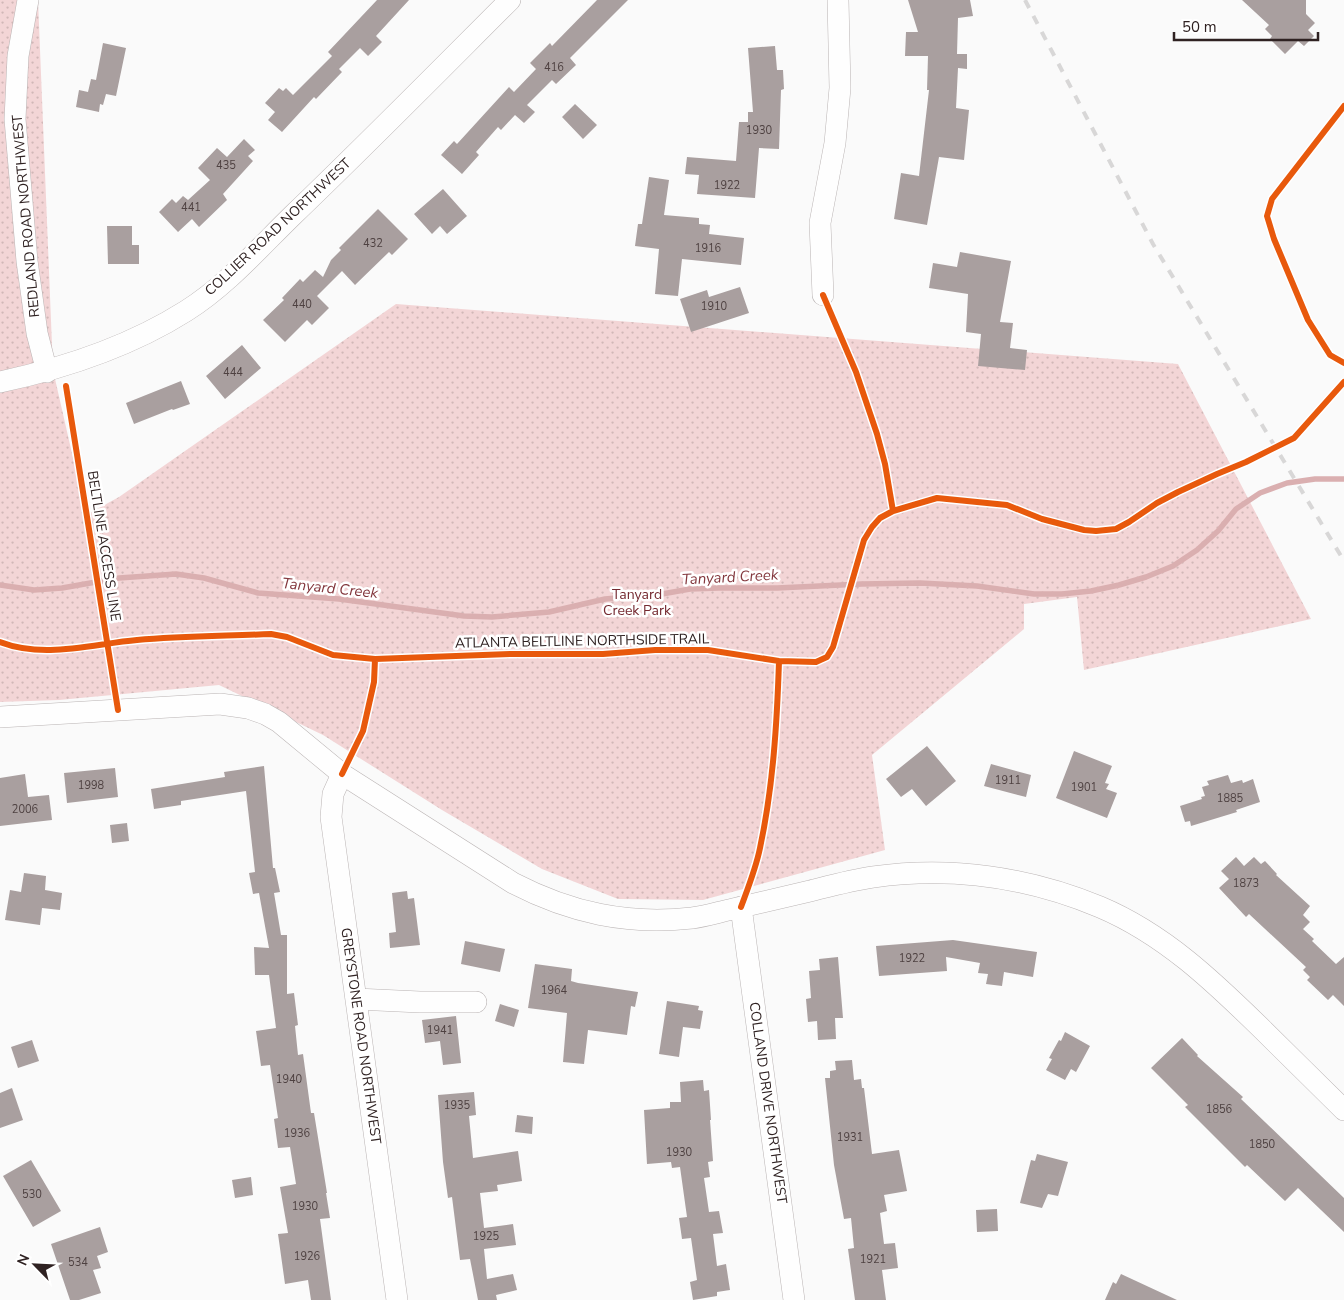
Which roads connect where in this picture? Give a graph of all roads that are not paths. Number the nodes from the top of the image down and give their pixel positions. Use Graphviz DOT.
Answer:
graph roads {
  1 [pos="28,0"];
  2 [pos="510,0"];
  3 [pos="838,0"];
  4 [pos="823,295"];
  5 [pos="47,372"];
  6 [pos="0,382"];
  7 [pos="0,717"];
  8 [pos="342,774"];
  9 [pos="741,907"];
  10 [pos="356,999"];
  11 [pos="476,1002"];
  12 [pos="1344,1110"];
  13 [pos="397,1300"];
  14 [pos="794,1300"];
  1 -- 5 [label="street, REDLAND ROAD NORTHWEST"];
  2 -- 5 [label="street, COLLIER ROAD NORTHWEST"];
  3 -- 4 [label="street"];
  5 -- 6 [label="street, COLLIER ROAD NORTHWEST"];
  7 -- 8 [label="street"];
  8 -- 9 [label="street"];
  8 -- 10 [label="street, GREYSTONE ROAD NORTHWEST"];
  9 -- 12 [label="street"];
  9 -- 14 [label="street, COLLAND DRIVE NORTHWEST"];
  10 -- 11 [label="street"];
  10 -- 13 [label="street, GREYSTONE ROAD NORTHWEST"];
}
